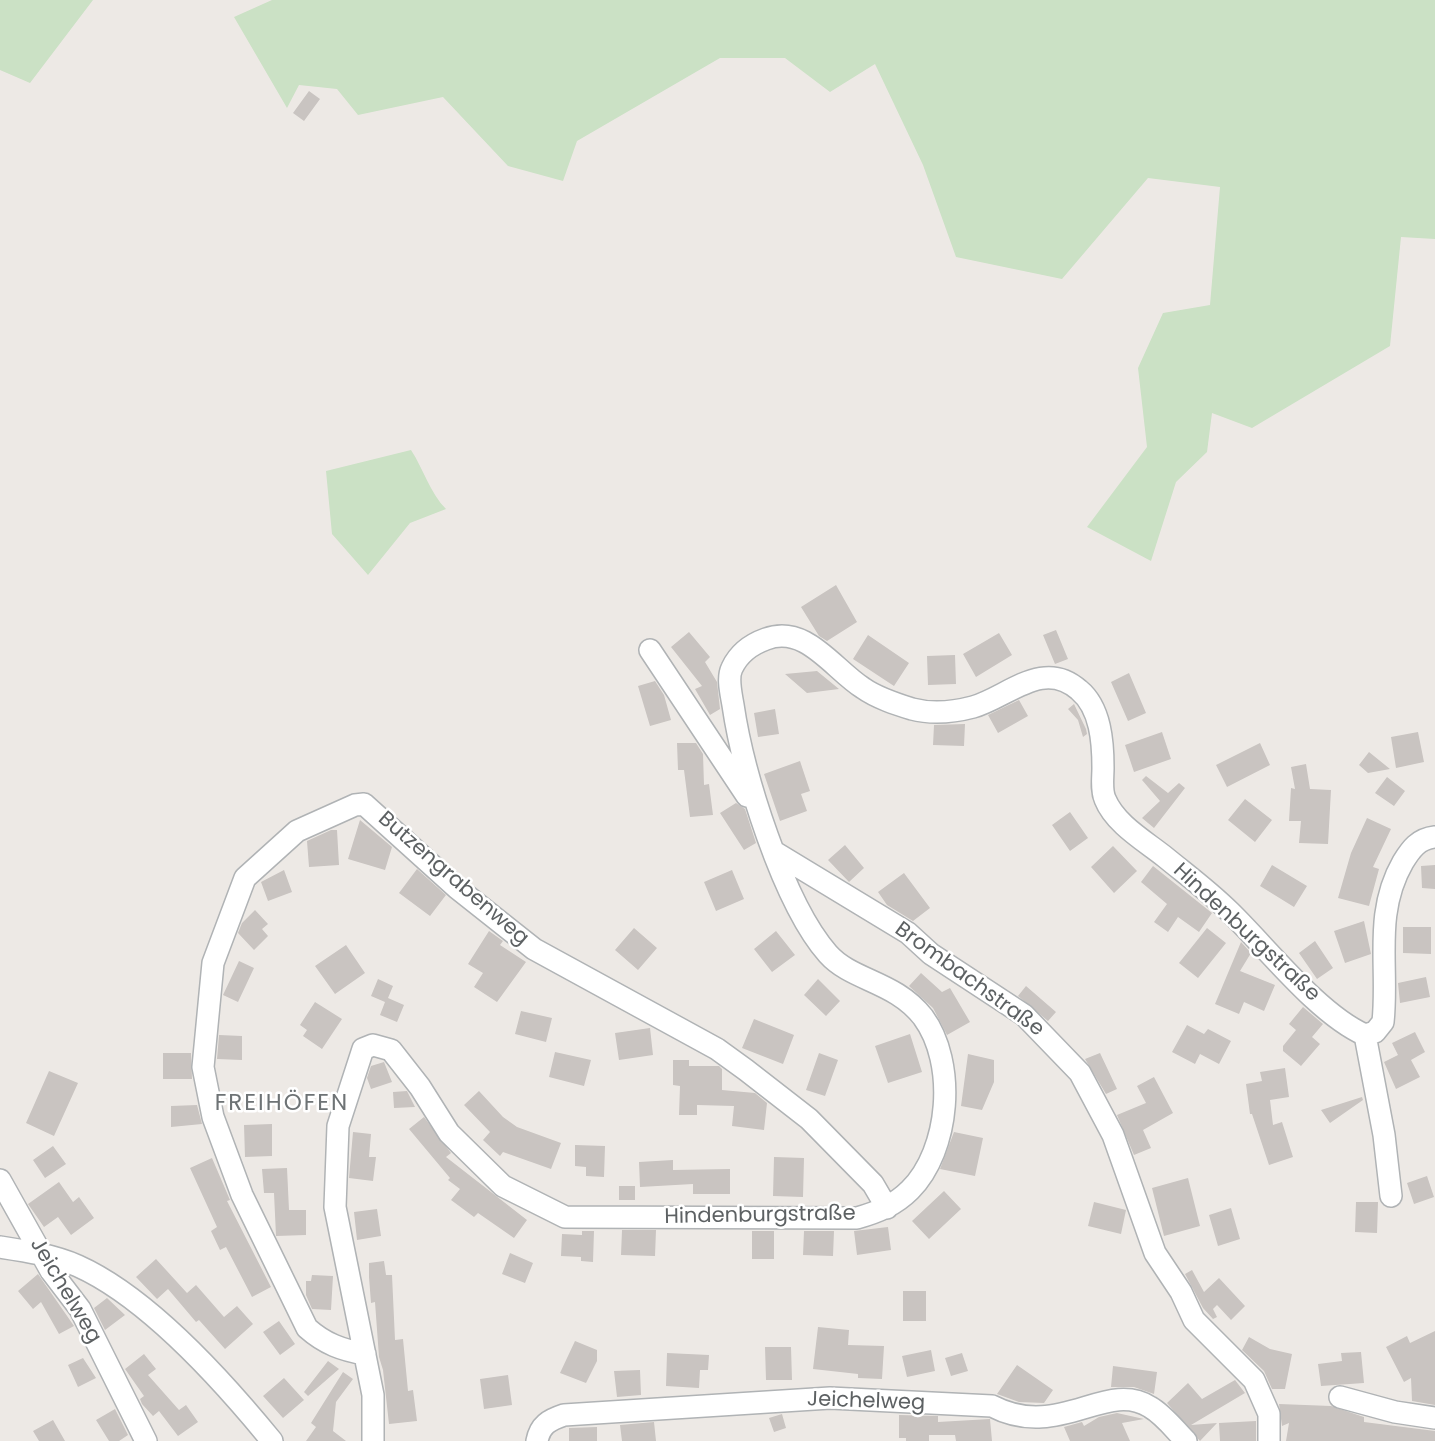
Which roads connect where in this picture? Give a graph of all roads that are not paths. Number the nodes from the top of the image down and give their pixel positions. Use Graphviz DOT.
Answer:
graph roads {
  1 [pos="650,650"];
  2 [pos="760,815"];
  3 [pos="1435,837"];
  4 [pos="776,853"];
  5 [pos="1365,1035"];
  6 [pos="0,1180"];
  7 [pos="1391,1196"];
  8 [pos="887,1208"];
  9 [pos="0,1247"];
  10 [pos="43,1254"];
  11 [pos="365,1354"];
  12 [pos="1340,1397"];
  13 [pos="1435,1418"];
  14 [pos="146,1441"];
  15 [pos="272,1441"];
  16 [pos="373,1441"];
  17 [pos="537,1441"];
  18 [pos="1186,1441"];
  19 [pos="1269,1441"];
  1 -- 2 [label="street"];
  2 -- 4 [label="street, Hindenburgstraße"];
  2 -- 5 [label="street, Hindenburgstraße"];
  3 -- 5 [label="street"];
  4 -- 8 [label="street, Hindenburgstraße"];
  4 -- 19 [label="street, Brombachstraße"];
  5 -- 7 [label="street"];
  6 -- 10 [label="street, Jeichelweg"];
  8 -- 11 [label="street, Hindenburgstraße"];
  8 -- 11 [label="street, Butzengrabenweg"];
  9 -- 10 [label="street"];
  10 -- 14 [label="street, Jeichelweg"];
  10 -- 15 [label="street"];
  11 -- 16 [label="street, Hindenburgstraße"];
  12 -- 13 [label="street"];
  17 -- 18 [label="street, Jeichelweg"];
}
